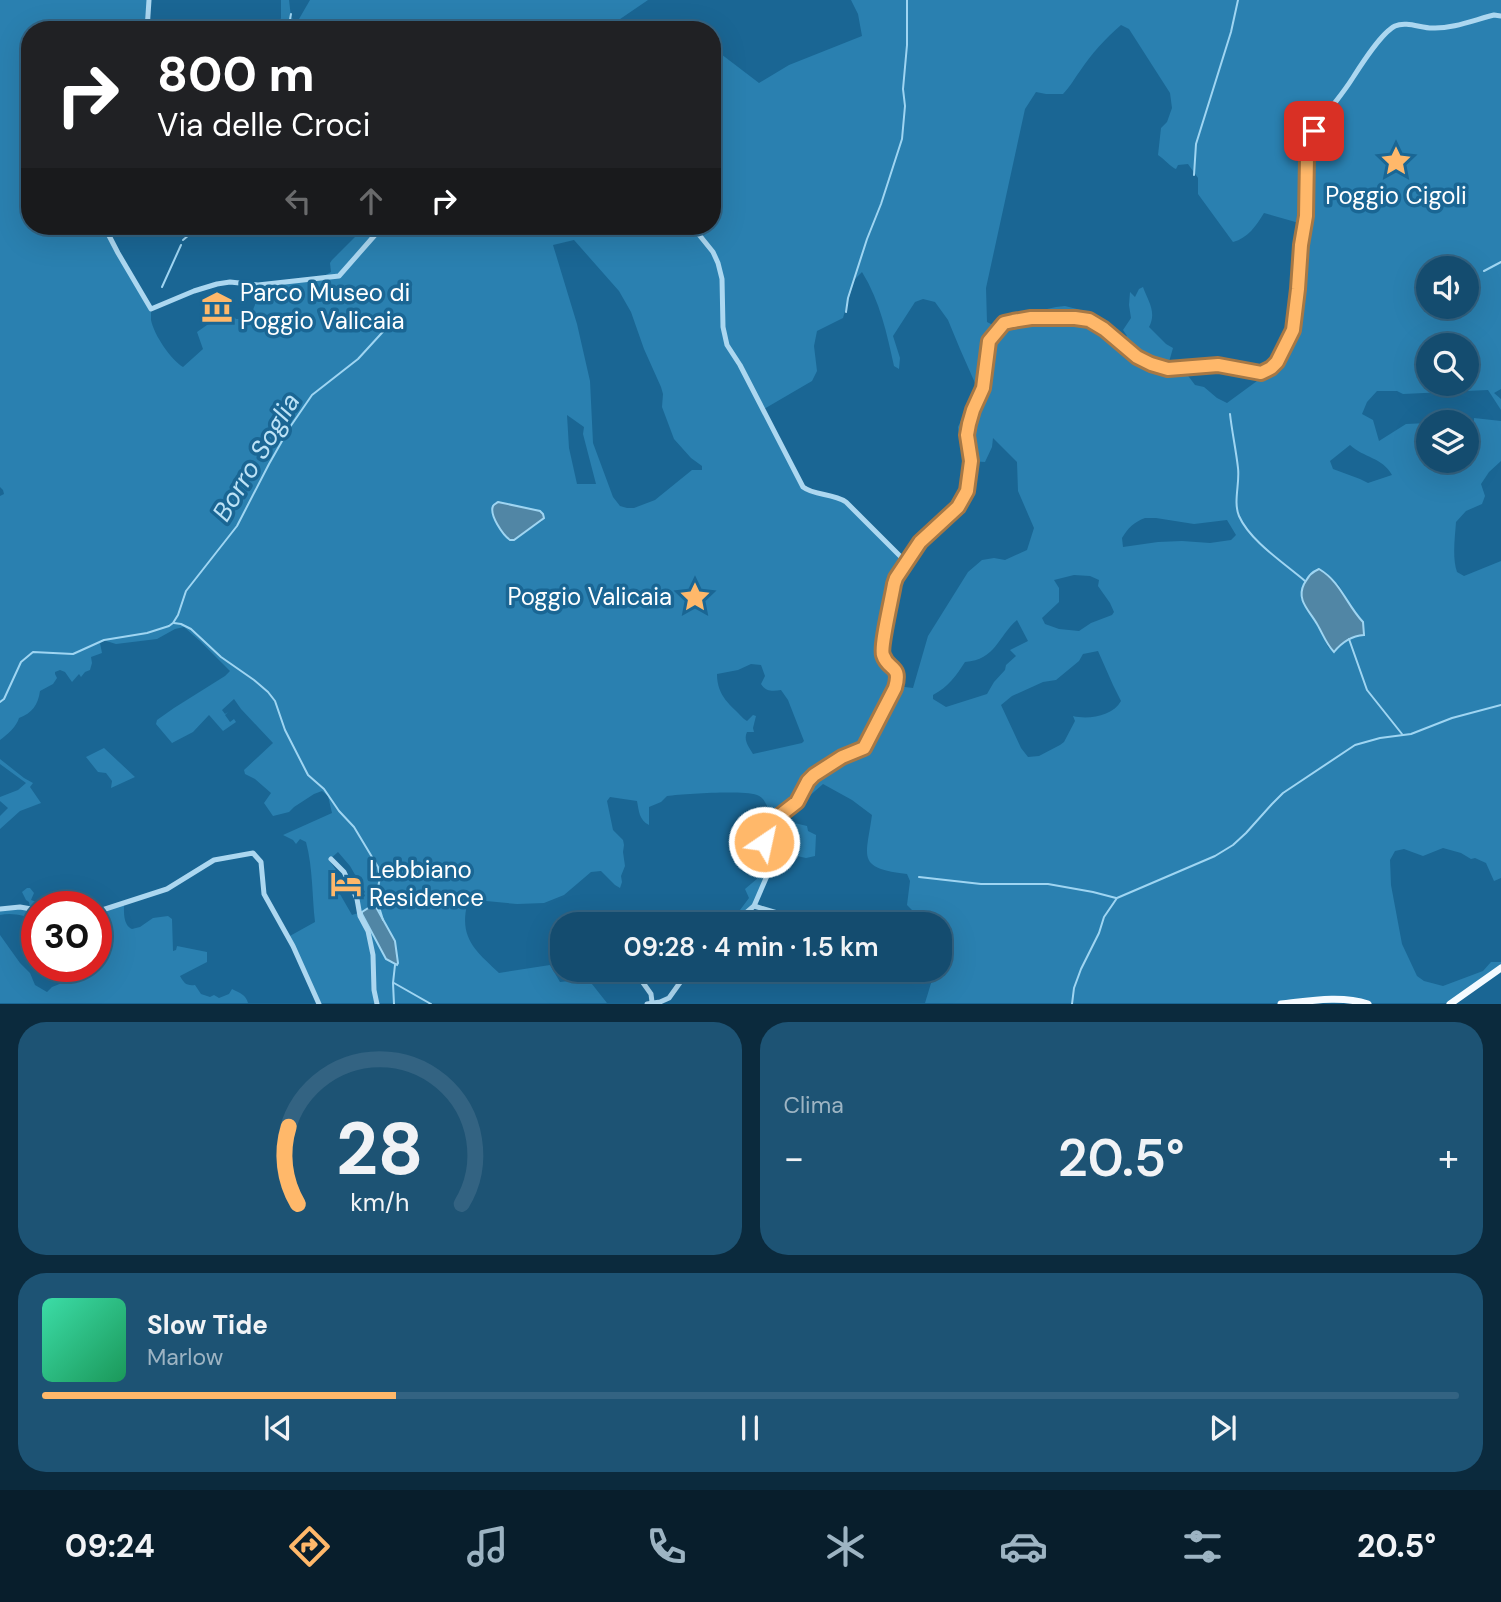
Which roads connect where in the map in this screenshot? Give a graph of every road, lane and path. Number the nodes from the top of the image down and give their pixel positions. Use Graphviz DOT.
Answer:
graph roads {
  1 [pos="149,0"];
  2 [pos="1501,16"];
  3 [pos="148,21"];
  4 [pos="109,235"];
  5 [pos="374,235"];
  6 [pos="699,235"];
  7 [pos="906,562"];
  8 [pos="331,859"];
  9 [pos="21,906"];
  10 [pos="754,906"];
  11 [pos="112,907"];
  12 [pos="0,909"];
  13 [pos="747,912"];
  14 [pos="774,912"];
  15 [pos="1501,968"];
  16 [pos="642,982"];
  17 [pos="680,982"];
  18 [pos="319,1003"];
  19 [pos="377,1003"];
  20 [pos="650,1003"];
  21 [pos="1281,1003"];
  22 [pos="1368,1003"];
  23 [pos="1450,1003"];
  1 -- 3 [label="street"];
  2 -- 7 [label="street"];
  4 -- 5 [label="street"];
  6 -- 7 [label="street"];
  7 -- 10 [label="street"];
  8 -- 19 [label="street"];
  9 -- 12 [label="street"];
  10 -- 13 [label="street"];
  10 -- 14 [label="street"];
  11 -- 18 [label="street"];
  15 -- 23 [label="main road"];
  16 -- 20 [label="street"];
  17 -- 20 [label="street"];
  21 -- 22 [label="main road"];
}
